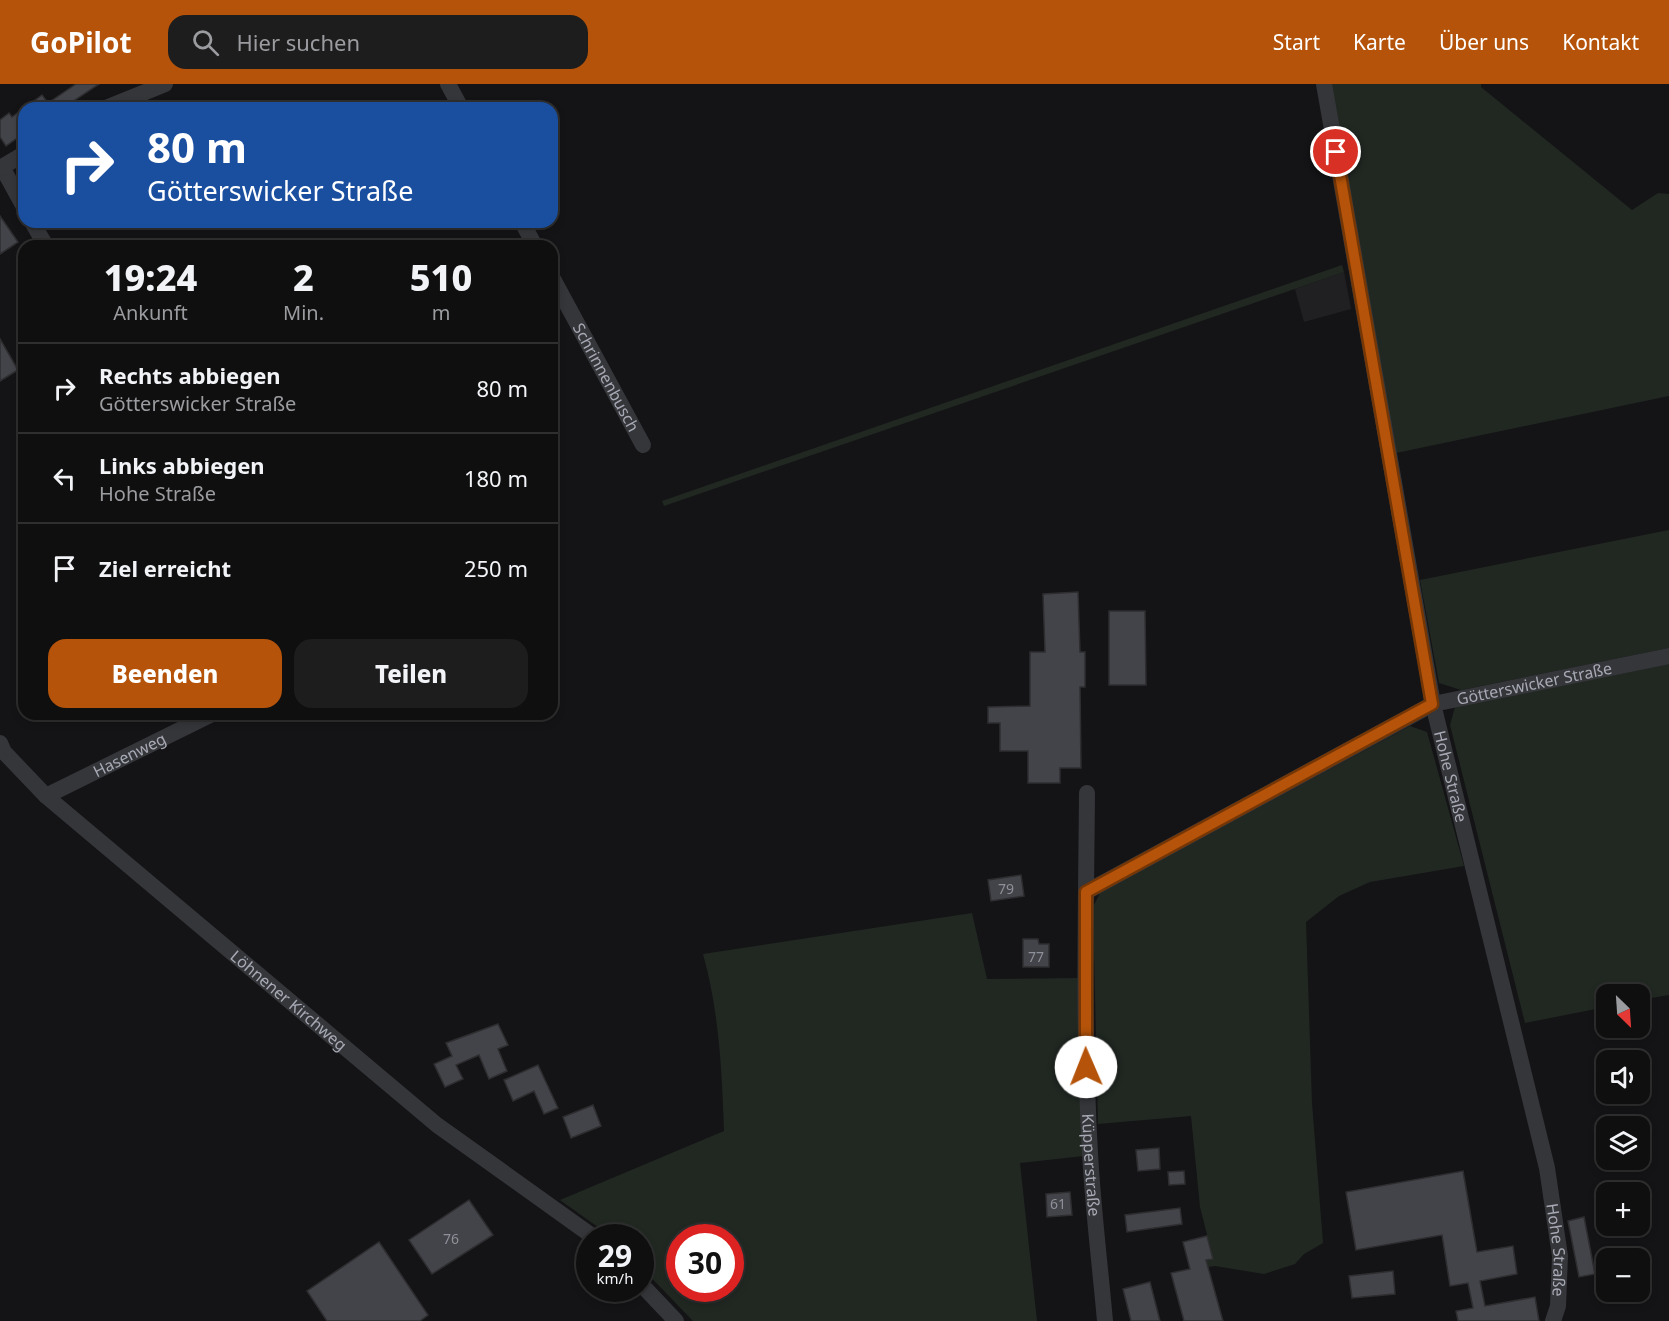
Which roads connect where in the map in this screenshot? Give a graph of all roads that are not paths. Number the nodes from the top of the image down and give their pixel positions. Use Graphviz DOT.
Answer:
graph roads {
  1 [pos="165,84"];
  2 [pos="448,84"];
  3 [pos="1324,84"];
  4 [pos="121,102"];
  5 [pos="458,102"];
  6 [pos="18,157"];
  7 [pos="1,167"];
  8 [pos="18,197"];
  9 [pos="558,288"];
  10 [pos="643,445"];
  11 [pos="1669,656"];
  12 [pos="1432,704"];
  13 [pos="200,720"];
  14 [pos="0,743"];
  15 [pos="1087,793"];
  16 [pos="46,796"];
  17 [pos="1086,892"];
  18 [pos="576,1224"];
  19 [pos="654,1298"];
  20 [pos="676,1321"];
  21 [pos="1105,1321"];
  22 [pos="1553,1321"];
  1 -- 4 [label="street"];
  2 -- 5 [label="street"];
  3 -- 12 [label="street, Hohe Straße"];
  6 -- 7 [label="street"];
  7 -- 8 [label="street"];
  9 -- 10 [label="street, Schrinnenbusch"];
  11 -- 12 [label="street, Götterswicker Straße"];
  12 -- 17 [label="street, Götterswicker Straße"];
  12 -- 22 [label="street, Hohe Straße"];
  13 -- 16 [label="street, Hasenweg"];
  14 -- 16 [label="street, Löhnener Kirchweg"];
  15 -- 17 [label="street, Küpperstraße"];
  16 -- 18 [label="street, Löhnener Kirchweg"];
  17 -- 21 [label="street, Küpperstraße"];
  19 -- 20 [label="street"];
}
